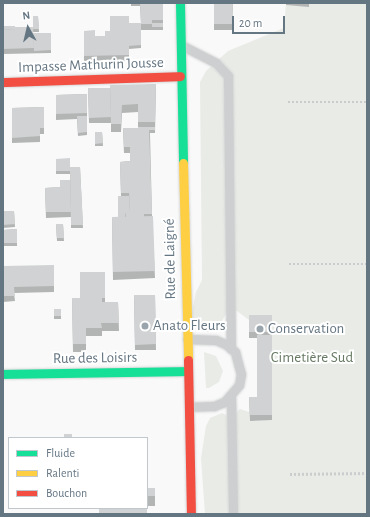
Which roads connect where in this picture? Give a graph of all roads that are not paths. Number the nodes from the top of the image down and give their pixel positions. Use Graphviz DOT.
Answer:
graph roads {
  1 [pos="180,3"];
  2 [pos="180,45"];
  3 [pos="180,76"];
  4 [pos="3,82"];
  5 [pos="186,339"];
  6 [pos="231,349"];
  7 [pos="187,371"];
  8 [pos="3,374"];
  9 [pos="231,396"];
  10 [pos="189,408"];
  11 [pos="191,514"];
  12 [pos="233,514"];
  1 -- 2 [label="street, Rue de Laigné"];
  2 -- 3 [label="street, Rue de Laigné"];
  2 -- 6 [label="lane"];
  3 -- 4 [label="street, Impasse Mathurin Jousse"];
  3 -- 5 [label="street, Rue de Laigné"];
  5 -- 6 [label="lane"];
  5 -- 7 [label="street, Rue de Laigné"];
  6 -- 9 [label="lane"];
  7 -- 8 [label="street, Rue des Loisirs"];
  7 -- 10 [label="street, Rue de Laigné"];
  9 -- 10 [label="lane"];
  9 -- 12 [label="lane"];
  10 -- 11 [label="street, Rue de Laigné"];
}
